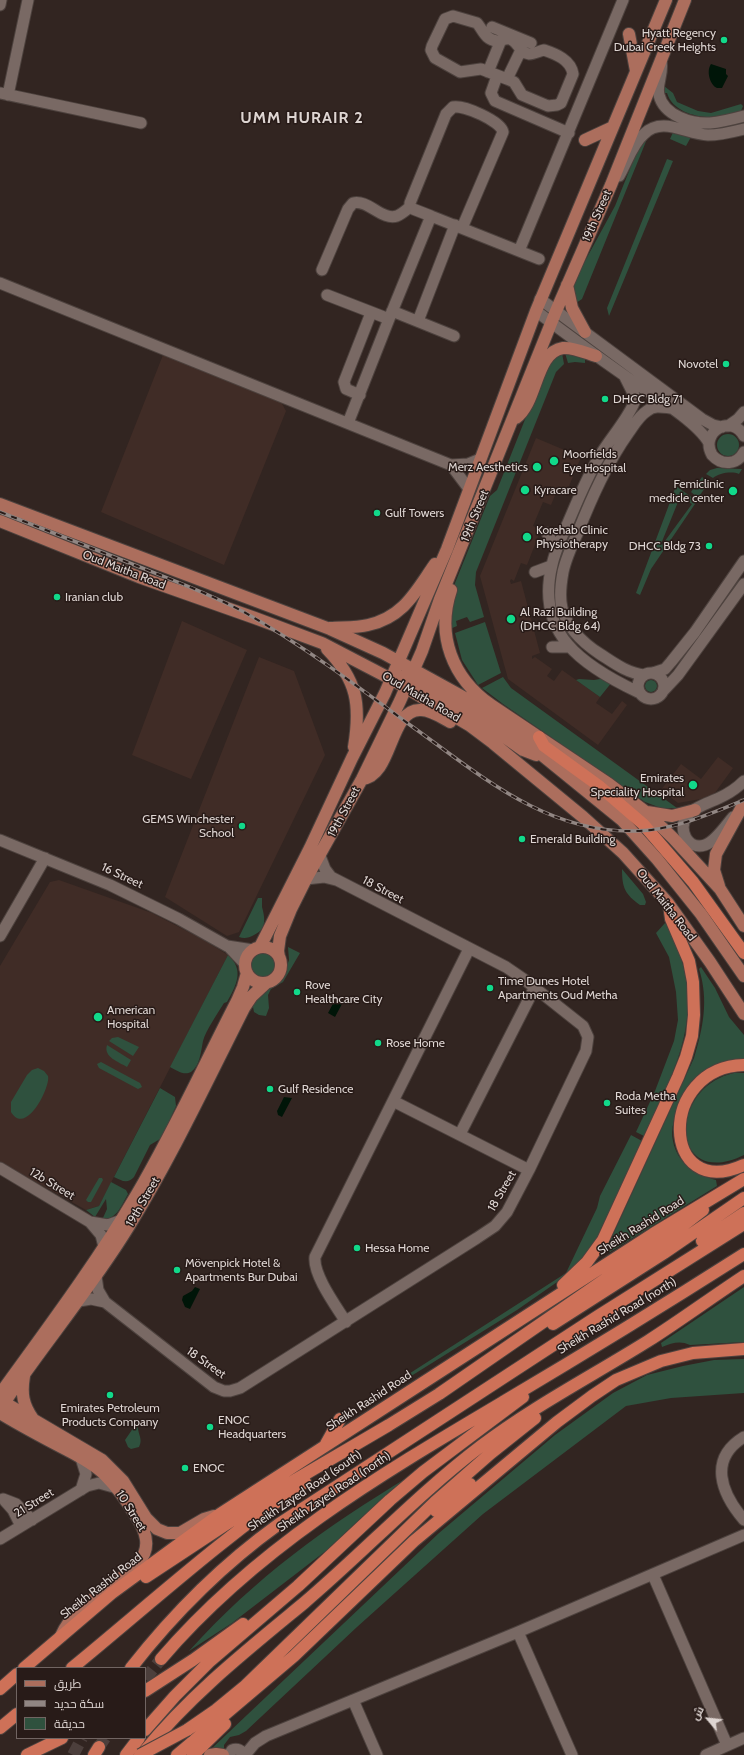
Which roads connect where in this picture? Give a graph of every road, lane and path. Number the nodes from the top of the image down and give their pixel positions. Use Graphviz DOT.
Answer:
graph roads {
  1 [pos="1,0"];
  2 [pos="28,0"];
  3 [pos="623,0"];
  4 [pos="666,0"];
  5 [pos="685,0"];
  6 [pos="0,5"];
  7 [pos="492,27"];
  8 [pos="629,34"];
  9 [pos="509,39"];
  10 [pos="531,44"];
  11 [pos="521,50"];
  12 [pos="660,61"];
  13 [pos="636,71"];
  14 [pos="498,76"];
  15 [pos="2,94"];
  16 [pos="744,113"];
  17 [pos="141,123"];
  18 [pos="613,127"];
  19 [pos="744,129"];
  20 [pos="569,133"];
  21 [pos="585,140"];
  22 [pos="610,185"];
  23 [pos="410,207"];
  24 [pos="431,216"];
  25 [pos="459,227"];
  26 [pos="519,251"];
  27 [pos="538,259"];
  28 [pos="322,270"];
  29 [pos="0,283"];
  30 [pos="567,284"];
  31 [pos="327,295"];
  32 [pos="540,299"];
  33 [pos="536,311"];
  34 [pos="556,311"];
  35 [pos="371,313"];
  36 [pos="390,315"];
  37 [pos="418,321"];
  38 [pos="551,322"];
  39 [pos="584,332"];
  40 [pos="454,336"];
  41 [pos="596,356"];
  42 [pos="625,377"];
  43 [pos="360,394"];
  44 [pos="670,408"];
  45 [pos="744,412"];
  46 [pos="512,422"];
  47 [pos="348,423"];
  48 [pos="725,426"];
  49 [pos="744,436"];
  50 [pos="709,443"];
  51 [pos="744,452"];
  52 [pos="480,458"];
  53 [pos="739,463"];
  54 [pos="451,465"];
  55 [pos="590,474"];
  56 [pos="469,490"];
  57 [pos="0,504"];
  58 [pos="582,520"];
  59 [pos="0,521"];
  60 [pos="547,533"];
  61 [pos="447,549"];
  62 [pos="556,549"];
  63 [pos="744,561"];
  64 [pos="551,566"];
  65 [pos="453,569"];
  66 [pos="535,572"];
  67 [pos="744,584"];
  68 [pos="330,629"];
  69 [pos="322,644"];
  70 [pos="552,647"];
  71 [pos="569,647"];
  72 [pos="399,661"];
  73 [pos="648,674"];
  74 [pos="410,678"];
  75 [pos="391,679"];
  76 [pos="663,691"];
  77 [pos="638,692"];
  78 [pos="469,725"];
  79 [pos="539,737"];
  80 [pos="352,758"];
  81 [pos="362,779"];
  82 [pos="744,781"];
  83 [pos="744,805"];
  84 [pos="694,810"];
  85 [pos="646,812"];
  86 [pos="0,840"];
  87 [pos="320,856"];
  88 [pos="45,858"];
  89 [pos="306,879"];
  90 [pos="336,880"];
  91 [pos="720,889"];
  92 [pos="669,905"];
  93 [pos="744,926"];
  94 [pos="0,936"];
  95 [pos="227,946"];
  96 [pos="256,949"];
  97 [pos="469,949"];
  98 [pos="744,953"];
  99 [pos="279,957"];
  100 [pos="246,969"];
  101 [pos="744,976"];
  102 [pos="266,983"];
  103 [pos="535,987"];
  104 [pos="744,1014"];
  105 [pos="744,1065"];
  106 [pos="393,1101"];
  107 [pos="460,1134"];
  108 [pos="744,1165"];
  109 [pos="0,1168"];
  110 [pos="529,1170"];
  111 [pos="744,1179"];
  112 [pos="719,1194"];
  113 [pos="744,1198"];
  114 [pos="744,1213"];
  115 [pos="119,1221"];
  116 [pos="90,1222"];
  117 [pos="744,1224"];
  118 [pos="104,1247"];
  119 [pos="744,1254"];
  120 [pos="96,1276"];
  121 [pos="744,1276"];
  122 [pos="652,1282"];
  123 [pos="79,1300"];
  124 [pos="105,1302"];
  125 [pos="346,1322"];
  126 [pos="501,1333"];
  127 [pos="42,1337"];
  128 [pos="744,1349"];
  129 [pos="631,1351"];
  130 [pos="495,1354"];
  131 [pos="24,1375"];
  132 [pos="546,1376"];
  133 [pos="0,1378"];
  134 [pos="1,1404"];
  135 [pos="340,1419"];
  136 [pos="35,1422"];
  137 [pos="557,1422"];
  138 [pos="744,1431"];
  139 [pos="744,1437"];
  140 [pos="326,1445"];
  141 [pos="339,1453"];
  142 [pos="81,1458"];
  143 [pos="117,1488"];
  144 [pos="81,1490"];
  145 [pos="1,1498"];
  146 [pos="735,1509"];
  147 [pos="220,1514"];
  148 [pos="32,1520"];
  149 [pos="744,1520"];
  150 [pos="21,1526"];
  151 [pos="744,1534"];
  152 [pos="0,1539"];
  153 [pos="385,1552"];
  154 [pos="653,1575"];
  155 [pos="298,1586"];
  156 [pos="93,1608"];
  157 [pos="276,1626"];
  158 [pos="518,1632"];
  159 [pos="60,1637"];
  160 [pos="294,1656"];
  161 [pos="161,1659"];
  162 [pos="25,1667"];
  163 [pos="73,1667"];
  164 [pos="132,1667"];
  165 [pos="16,1675"];
  166 [pos="0,1689"];
  167 [pos="146,1690"];
  168 [pos="353,1700"];
  169 [pos="16,1715"];
  170 [pos="0,1728"];
  171 [pos="146,1729"];
  172 [pos="146,1737"];
  173 [pos="744,1738"];
  174 [pos="60,1739"];
  175 [pos="138,1739"];
  176 [pos="144,1739"];
  177 [pos="727,1745"];
  178 [pos="127,1753"];
  179 [pos="242,1753"];
  180 [pos="27,1755"];
  181 [pos="141,1755"];
  182 [pos="176,1755"];
  183 [pos="193,1755"];
  184 [pos="210,1755"];
  185 [pos="223,1755"];
  186 [pos="229,1755"];
  187 [pos="377,1755"];
  188 [pos="572,1755"];
  189 [pos="706,1755"];
  1 -- 6 [label="street"];
  2 -- 15 [label="street"];
  3 -- 20 [label="street"];
  4 -- 13 [label="main road, 19th Street"];
  5 -- 12 [label="main road, 19th Street"];
  7 -- 9 [label="street"];
  8 -- 13 [label="main road"];
  9 -- 10 [label="street"];
  9 -- 11 [label="street"];
  9 -- 14 [label="street"];
  9 -- 14 [label="street"];
  11 -- 14 [label="street"];
  11 -- 14 [label="street"];
  12 -- 16 [label="street"];
  12 -- 22 [label="main road, 19th Street"];
  13 -- 18 [label="main road, 19th Street"];
  14 -- 20 [label="street"];
  15 -- 17 [label="street"];
  18 -- 21 [label="main road"];
  18 -- 32 [label="main road, 19th Street"];
  19 -- 22 [label="street"];
  20 -- 26 [label="street"];
  22 -- 30 [label="main road, 19th Street"];
  23 -- 24 [label="street"];
  23 -- 25 [label="street"];
  23 -- 28 [label="street"];
  24 -- 25 [label="street"];
  24 -- 36 [label="street"];
  25 -- 26 [label="street"];
  25 -- 37 [label="street"];
  26 -- 27 [label="street"];
  29 -- 47 [label="street"];
  30 -- 34 [label="main road, 19th Street"];
  30 -- 39 [label="main road"];
  31 -- 35 [label="street"];
  32 -- 33 [label="main road, 19th Street"];
  32 -- 34 [label="street"];
  33 -- 38 [label="street"];
  33 -- 52 [label="main road, 19th Street"];
  34 -- 38 [label="main road, 19th Street"];
  34 -- 39 [label="street"];
  35 -- 36 [label="street"];
  35 -- 43 [label="street"];
  36 -- 37 [label="street"];
  36 -- 43 [label="street"];
  37 -- 40 [label="street"];
  38 -- 41 [label="street"];
  38 -- 46 [label="main road, 19th Street"];
  39 -- 48 [label="street"];
  41 -- 42 [label="street"];
  41 -- 46 [label="main road"];
  42 -- 44 [label="street"];
  42 -- 55 [label="street"];
  43 -- 47 [label="street"];
  44 -- 50 [label="street"];
  44 -- 58 [label="street"];
  45 -- 48 [label="street"];
  46 -- 65 [label="main road, 19th Street"];
  47 -- 54 [label="street"];
  48 -- 49 [label="street"];
  48 -- 50 [label="street"];
  50 -- 53 [label="street"];
  51 -- 53 [label="street"];
  52 -- 54 [label="street"];
  52 -- 56 [label="main road, 19th Street"];
  54 -- 56 [label="street"];
  55 -- 58 [label="street"];
  55 -- 62 [label="street"];
  56 -- 61 [label="main road, 19th Street"];
  57 -- 68 [label="main road, Oud Maitha Road"];
  58 -- 73 [label="street"];
  59 -- 69 [label="main road, Oud Maitha Road"];
  60 -- 62 [label="street"];
  61 -- 68 [label="main road"];
  61 -- 72 [label="main road, 19th Street"];
  62 -- 64 [label="street"];
  63 -- 73 [label="street"];
  64 -- 66 [label="street"];
  64 -- 71 [label="street"];
  65 -- 74 [label="main road, 19th Street"];
  65 -- 79 [label="main road"];
  67 -- 76 [label="street"];
  68 -- 72 [label="main road, Oud Maitha Road"];
  69 -- 75 [label="main road, Oud Maitha Road"];
  69 -- 80 [label="main road"];
  70 -- 71 [label="street"];
  71 -- 77 [label="street"];
  72 -- 74 [label="main road, Oud Maitha Road"];
  72 -- 75 [label="main road, 19th Street"];
  73 -- 76 [label="street"];
  73 -- 77 [label="street"];
  74 -- 75 [label="main road, Oud Maitha Road"];
  74 -- 78 [label="main road, Oud Maitha Road"];
  74 -- 81 [label="main road, 19th Street"];
  74 -- 101 [label="main road, Oud Maitha Road"];
  75 -- 80 [label="main road, 19th Street"];
  76 -- 77 [label="street"];
  78 -- 81 [label="main road"];
  78 -- 92 [label="main road, Oud Maitha Road"];
  79 -- 85 [label="main road"];
  79 -- 98 [label="highway"];
  80 -- 96 [label="main road, 19th Street"];
  81 -- 87 [label="main road, 19th Street"];
  82 -- 84 [label="street"];
  83 -- 84 [label="street"];
  83 -- 91 [label="main road"];
  84 -- 85 [label="main road"];
  85 -- 91 [label="main road"];
  86 -- 88 [label="street, 16 Street"];
  87 -- 89 [label="main road, 19th Street"];
  87 -- 90 [label="street, 18 Street"];
  88 -- 94 [label="street"];
  88 -- 95 [label="street, 16 Street"];
  89 -- 90 [label="street, 18 Street"];
  89 -- 99 [label="main road, 19th Street"];
  90 -- 97 [label="street, 18 Street"];
  91 -- 93 [label="main road"];
  92 -- 104 [label="main road, Oud Maitha Road"];
  92 -- 126 [label="highway"];
  95 -- 96 [label="street, 16 Street"];
  95 -- 100 [label="street, 16 Street"];
  96 -- 99 [label="main road"];
  96 -- 100 [label="main road"];
  97 -- 103 [label="street, 18 Street"];
  97 -- 106 [label="street"];
  99 -- 102 [label="main road"];
  100 -- 102 [label="main road"];
  100 -- 115 [label="main road, 19th Street"];
  102 -- 120 [label="main road, 19th Street"];
  103 -- 107 [label="street"];
  103 -- 110 [label="street, 18 Street"];
  105 -- 108 [label="highway"];
  106 -- 107 [label="street"];
  106 -- 125 [label="street"];
  107 -- 110 [label="street"];
  109 -- 116 [label="street, 12b Street"];
  110 -- 125 [label="street, 18 Street"];
  111 -- 112 [label="highway, Sheikh Rashid Road"];
  112 -- 126 [label="highway, Sheikh Rashid Road"];
  112 -- 130 [label="highway"];
  113 -- 130 [label="highway"];
  114 -- 122 [label="highway"];
  115 -- 116 [label="street, 12b Street"];
  115 -- 118 [label="main road, 19th Street"];
  116 -- 118 [label="street, 12b Street"];
  117 -- 122 [label="highway"];
  118 -- 127 [label="main road, 19th Street"];
  119 -- 132 [label="highway, Sheikh Rashid Road (north)"];
  120 -- 123 [label="main road, 19th Street"];
  120 -- 124 [label="street, 18 Street"];
  121 -- 129 [label="highway"];
  122 -- 164 [label="highway, Sheikh Zayed Road (south)"];
  123 -- 124 [label="street"];
  123 -- 131 [label="main road, 19th Street"];
  124 -- 125 [label="street, 18 Street"];
  126 -- 140 [label="highway, Sheikh Rashid Road"];
  127 -- 133 [label="main road"];
  127 -- 134 [label="main road, 19th Street"];
  128 -- 137 [label="highway"];
  129 -- 153 [label="highway"];
  129 -- 157 [label="highway"];
  130 -- 141 [label="highway"];
  131 -- 134 [label="main road, 19th Street"];
  131 -- 136 [label="main road"];
  132 -- 155 [label="highway"];
  132 -- 161 [label="highway, Sheikh Zayed Road (north)"];
  134 -- 136 [label="main road, 10 Street"];
  134 -- 142 [label="main road, 10 Street"];
  135 -- 140 [label="highway"];
  136 -- 147 [label="main road, 10 Street"];
  137 -- 153 [label="highway"];
  137 -- 160 [label="highway"];
  138 -- 146 [label="street"];
  139 -- 146 [label="street"];
  140 -- 147 [label="highway, Sheikh Rashid Road"];
  141 -- 156 [label="highway"];
  141 -- 163 [label="highway"];
  142 -- 143 [label="main road, 10 Street"];
  142 -- 144 [label="street"];
  143 -- 144 [label="street, 21 Street"];
  143 -- 159 [label="main road, 10 Street"];
  144 -- 148 [label="street, 21 Street"];
  145 -- 148 [label="street"];
  145 -- 150 [label="street"];
  146 -- 149 [label="street"];
  147 -- 156 [label="highway, Sheikh Rashid Road"];
  148 -- 150 [label="street, 21 Street"];
  150 -- 152 [label="street, 21 Street"];
  151 -- 154 [label="street"];
  153 -- 181 [label="highway, bridge"];
  154 -- 158 [label="street"];
  154 -- 177 [label="street"];
  155 -- 167 [label="highway"];
  155 -- 171 [label="highway"];
  156 -- 159 [label="highway, Sheikh Rashid Road"];
  157 -- 172 [label="highway"];
  157 -- 181 [label="highway"];
  158 -- 168 [label="street"];
  158 -- 188 [label="street"];
  159 -- 162 [label="highway, Sheikh Rashid Road"];
  160 -- 182 [label="highway"];
  160 -- 183 [label="highway"];
  165 -- 166 [label="highway"];
  168 -- 179 [label="street"];
  168 -- 187 [label="street"];
  169 -- 170 [label="highway"];
  173 -- 177 [label="street"];
  174 -- 180 [label="highway"];
  175 -- 178 [label="highway"];
  176 -- 178 [label="highway"];
  177 -- 189 [label="street"];
  179 -- 186 [label="street"];
  184 -- 185 [label="main road"];
}
